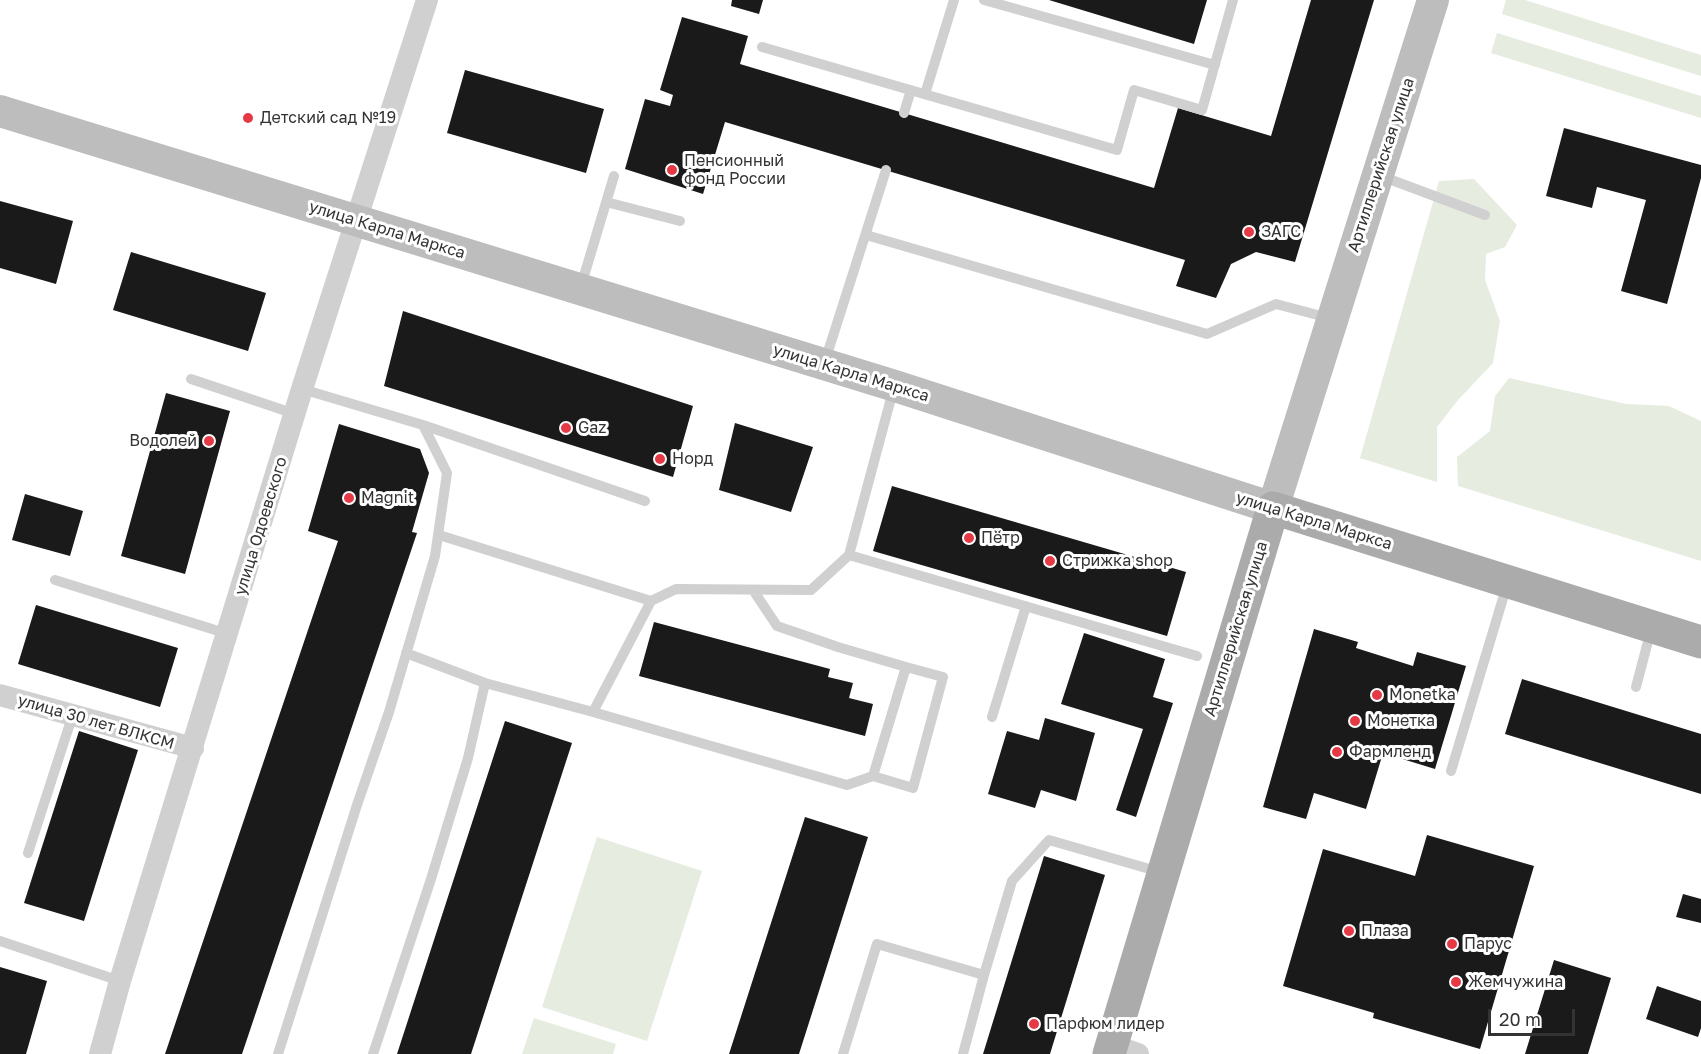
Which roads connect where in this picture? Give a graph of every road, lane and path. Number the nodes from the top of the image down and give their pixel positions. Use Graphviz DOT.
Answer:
graph roads {
  1 [pos="427,0"];
  2 [pos="954,0"];
  3 [pos="984,0"];
  4 [pos="1233,0"];
  5 [pos="1433,0"];
  6 [pos="762,47"];
  7 [pos="1215,65"];
  8 [pos="910,90"];
  9 [pos="925,94"];
  10 [pos="0,111"];
  11 [pos="904,113"];
  12 [pos="886,170"];
  13 [pos="1378,175"];
  14 [pos="614,176"];
  15 [pos="606,202"];
  16 [pos="1485,215"];
  17 [pos="680,221"];
  18 [pos="357,222"];
  19 [pos="866,235"];
  20 [pos="580,289"];
  21 [pos="1332,319"];
  22 [pos="824,364"];
  23 [pos="191,379"];
  24 [pos="895,386"];
  25 [pos="302,389"];
  26 [pos="296,414"];
  27 [pos="423,425"];
  28 [pos="645,501"];
  29 [pos="1272,508"];
  30 [pos="439,535"];
  31 [pos="849,555"];
  32 [pos="55,580"];
  33 [pos="1508,582"];
  34 [pos="753,590"];
  35 [pos="651,601"];
  36 [pos="1026,606"];
  37 [pos="1652,627"];
  38 [pos="228,634"];
  39 [pos="1701,642"];
  40 [pos="406,653"];
  41 [pos="1197,656"];
  42 [pos="906,667"];
  43 [pos="484,683"];
  44 [pos="1636,687"];
  45 [pos="0,695"];
  46 [pos="592,712"];
  47 [pos="72,714"];
  48 [pos="992,717"];
  49 [pos="193,748"];
  50 [pos="1450,771"];
  51 [pos="873,776"];
  52 [pos="28,853"];
  53 [pos="1163,873"];
  54 [pos="0,940"];
  55 [pos="984,975"];
  56 [pos="120,981"];
  57 [pos="1119,1051"];
  58 [pos="100,1054"];
  59 [pos="278,1054"];
  60 [pos="373,1054"];
  61 [pos="843,1054"];
  62 [pos="963,1054"];
  1 -- 18 [label="street, улица Одоевского"];
  2 -- 9 [label="lane"];
  3 -- 7 [label="lane"];
  4 -- 7 [label="lane"];
  5 -- 13 [label="main road, Артиллерийская улица"];
  6 -- 8 [label="lane"];
  7 -- 9 [label="lane"];
  8 -- 9 [label="lane"];
  8 -- 11 [label="lane"];
  10 -- 18 [label="main road, улица Карла Маркса"];
  12 -- 19 [label="lane"];
  13 -- 16 [label="lane"];
  13 -- 21 [label="main road, Артиллерийская улица"];
  14 -- 15 [label="lane"];
  15 -- 17 [label="lane"];
  15 -- 20 [label="lane"];
  18 -- 20 [label="main road, улица Карла Маркса"];
  18 -- 25 [label="street, улица Одоевского"];
  19 -- 21 [label="lane"];
  19 -- 22 [label="lane"];
  20 -- 22 [label="main road, улица Карла Маркса"];
  21 -- 29 [label="main road, Артиллерийская улица"];
  22 -- 24 [label="main road, улица Карла Маркса"];
  23 -- 26 [label="lane"];
  24 -- 29 [label="main road, улица Карла Маркса"];
  24 -- 31 [label="lane"];
  25 -- 26 [label="street, улица Одоевского"];
  25 -- 27 [label="lane"];
  26 -- 38 [label="street, улица Одоевского"];
  27 -- 28 [label="lane"];
  27 -- 30 [label="lane"];
  29 -- 33 [label="main road, улица Карла Маркса"];
  29 -- 53 [label="main road, Артиллерийская улица"];
  30 -- 35 [label="lane"];
  30 -- 40 [label="lane"];
  31 -- 34 [label="lane"];
  31 -- 36 [label="lane"];
  32 -- 38 [label="lane"];
  33 -- 37 [label="main road, улица Карла Маркса"];
  33 -- 50 [label="lane"];
  34 -- 35 [label="lane"];
  34 -- 42 [label="lane"];
  35 -- 46 [label="lane"];
  36 -- 41 [label="lane"];
  36 -- 48 [label="lane"];
  37 -- 39 [label="main road, улица Карла Маркса"];
  37 -- 44 [label="lane"];
  38 -- 49 [label="street, улица Одоевского"];
  40 -- 43 [label="lane"];
  40 -- 59 [label="lane"];
  42 -- 51 [label="lane"];
  42 -- 51 [label="lane"];
  43 -- 46 [label="lane"];
  43 -- 60 [label="lane"];
  45 -- 47 [label="street, улица 30 лет ВЛКСМ"];
  46 -- 51 [label="lane"];
  47 -- 49 [label="street, улица 30 лет ВЛКСМ"];
  47 -- 52 [label="lane"];
  49 -- 56 [label="street, улица Одоевского"];
  53 -- 55 [label="lane"];
  53 -- 57 [label="main road, Артиллерийская улица"];
  54 -- 56 [label="lane"];
  55 -- 61 [label="lane"];
  55 -- 62 [label="lane"];
  56 -- 58 [label="street, улица Одоевского"];
}
